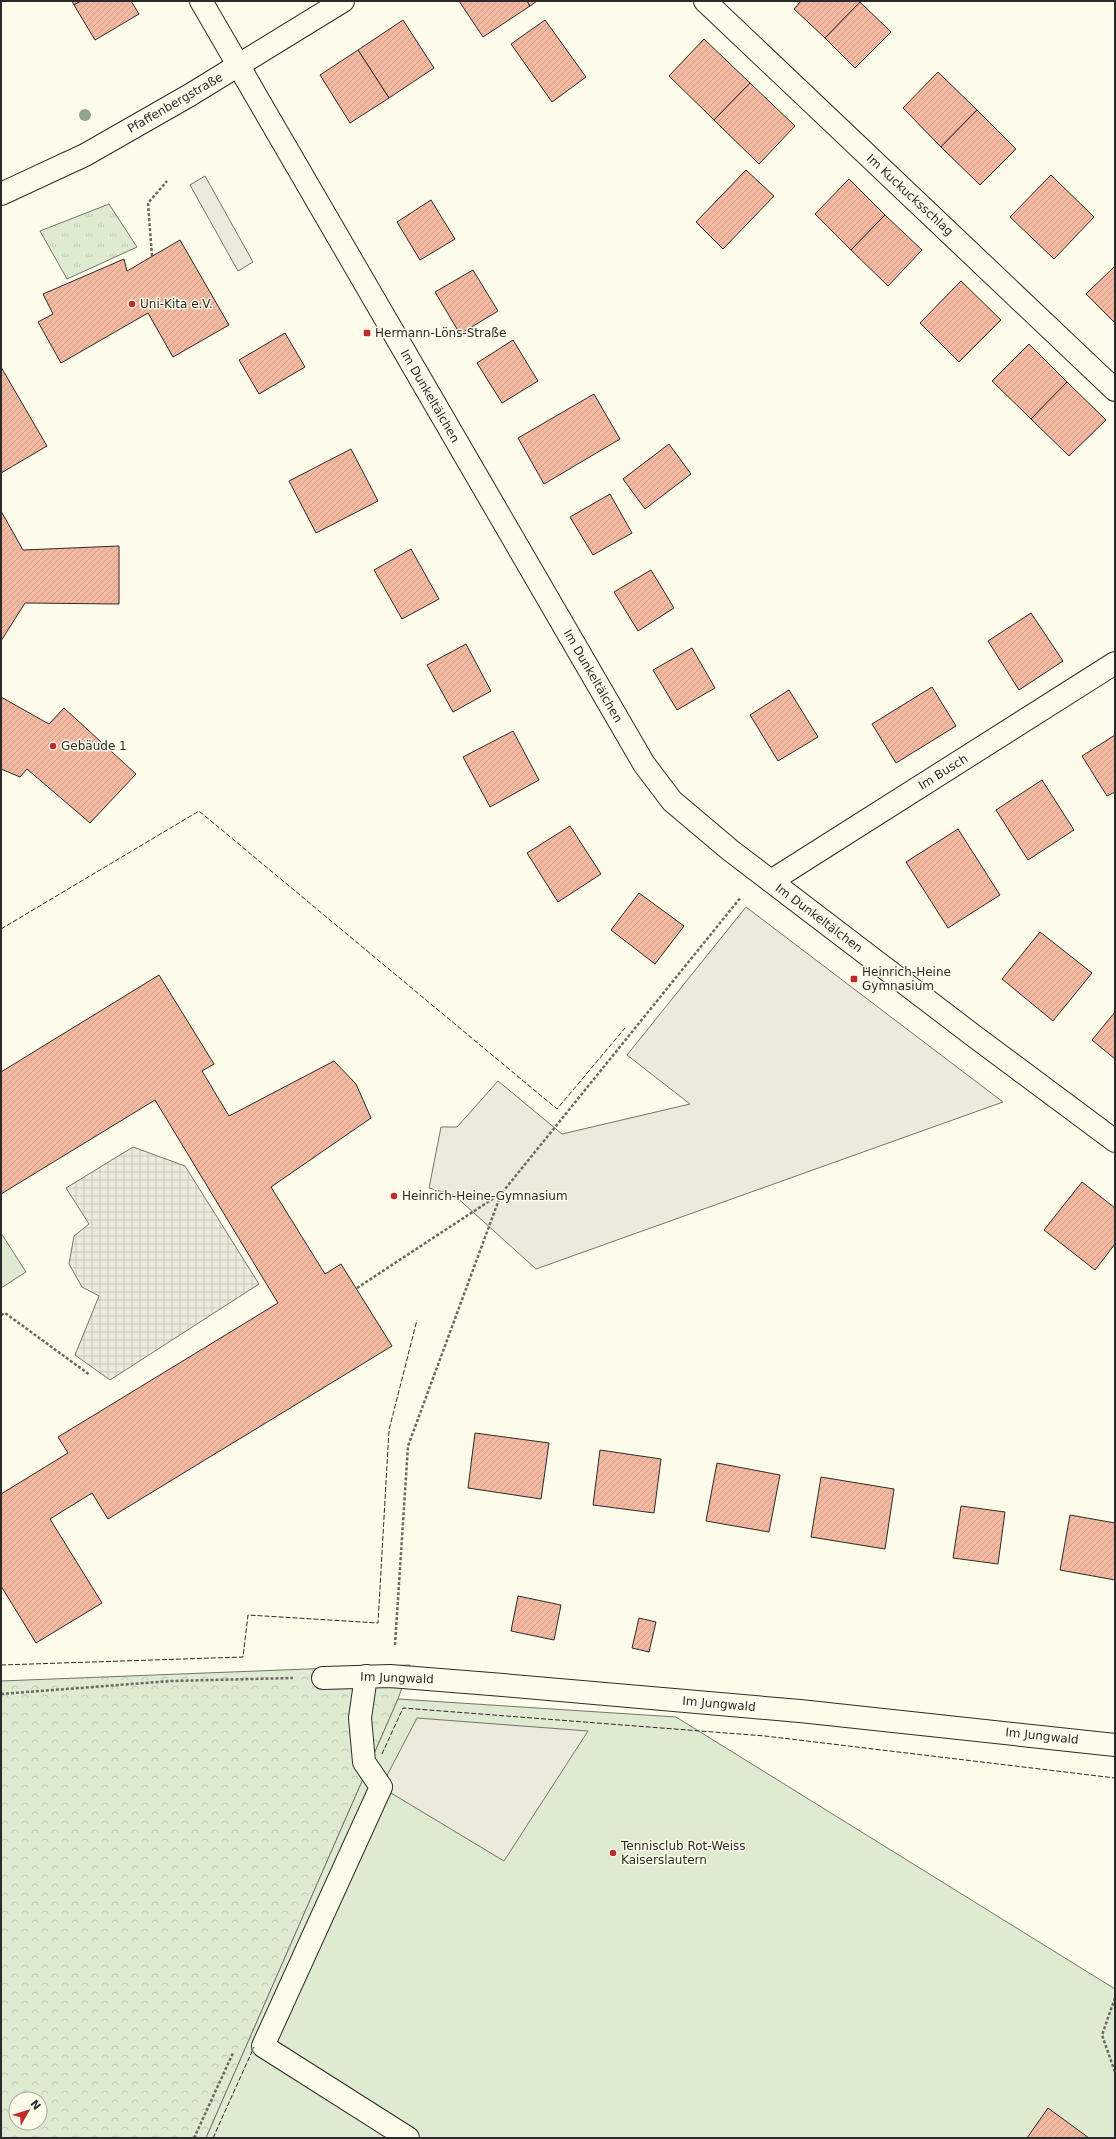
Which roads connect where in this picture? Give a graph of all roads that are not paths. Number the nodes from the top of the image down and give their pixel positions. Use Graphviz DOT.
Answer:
graph roads {
  1 [pos="201,1"];
  2 [pos="343,1"];
  3 [pos="705,1"];
  4 [pos="238,66"];
  5 [pos="1,194"];
  6 [pos="1115,390"];
  7 [pos="1115,663"];
  8 [pos="771,881"];
  9 [pos="1115,1141"];
  10 [pos="366,1676"];
  11 [pos="323,1678"];
  12 [pos="1115,1745"];
  13 [pos="408,2138"];
  1 -- 4 [label="street"];
  2 -- 4 [label="street, Pfaffenbergstraße"];
  3 -- 6 [label="street, Im Kuckucksschlag"];
  4 -- 5 [label="street, Pfaffenbergstraße"];
  4 -- 8 [label="street, Im Dunkeltälchen"];
  7 -- 8 [label="street, Im Busch"];
  8 -- 9 [label="street, Im Dunkeltälchen"];
  10 -- 11 [label="street, Im Jungwald"];
  10 -- 12 [label="street, Im Jungwald"];
  10 -- 13 [label="street"];
}
